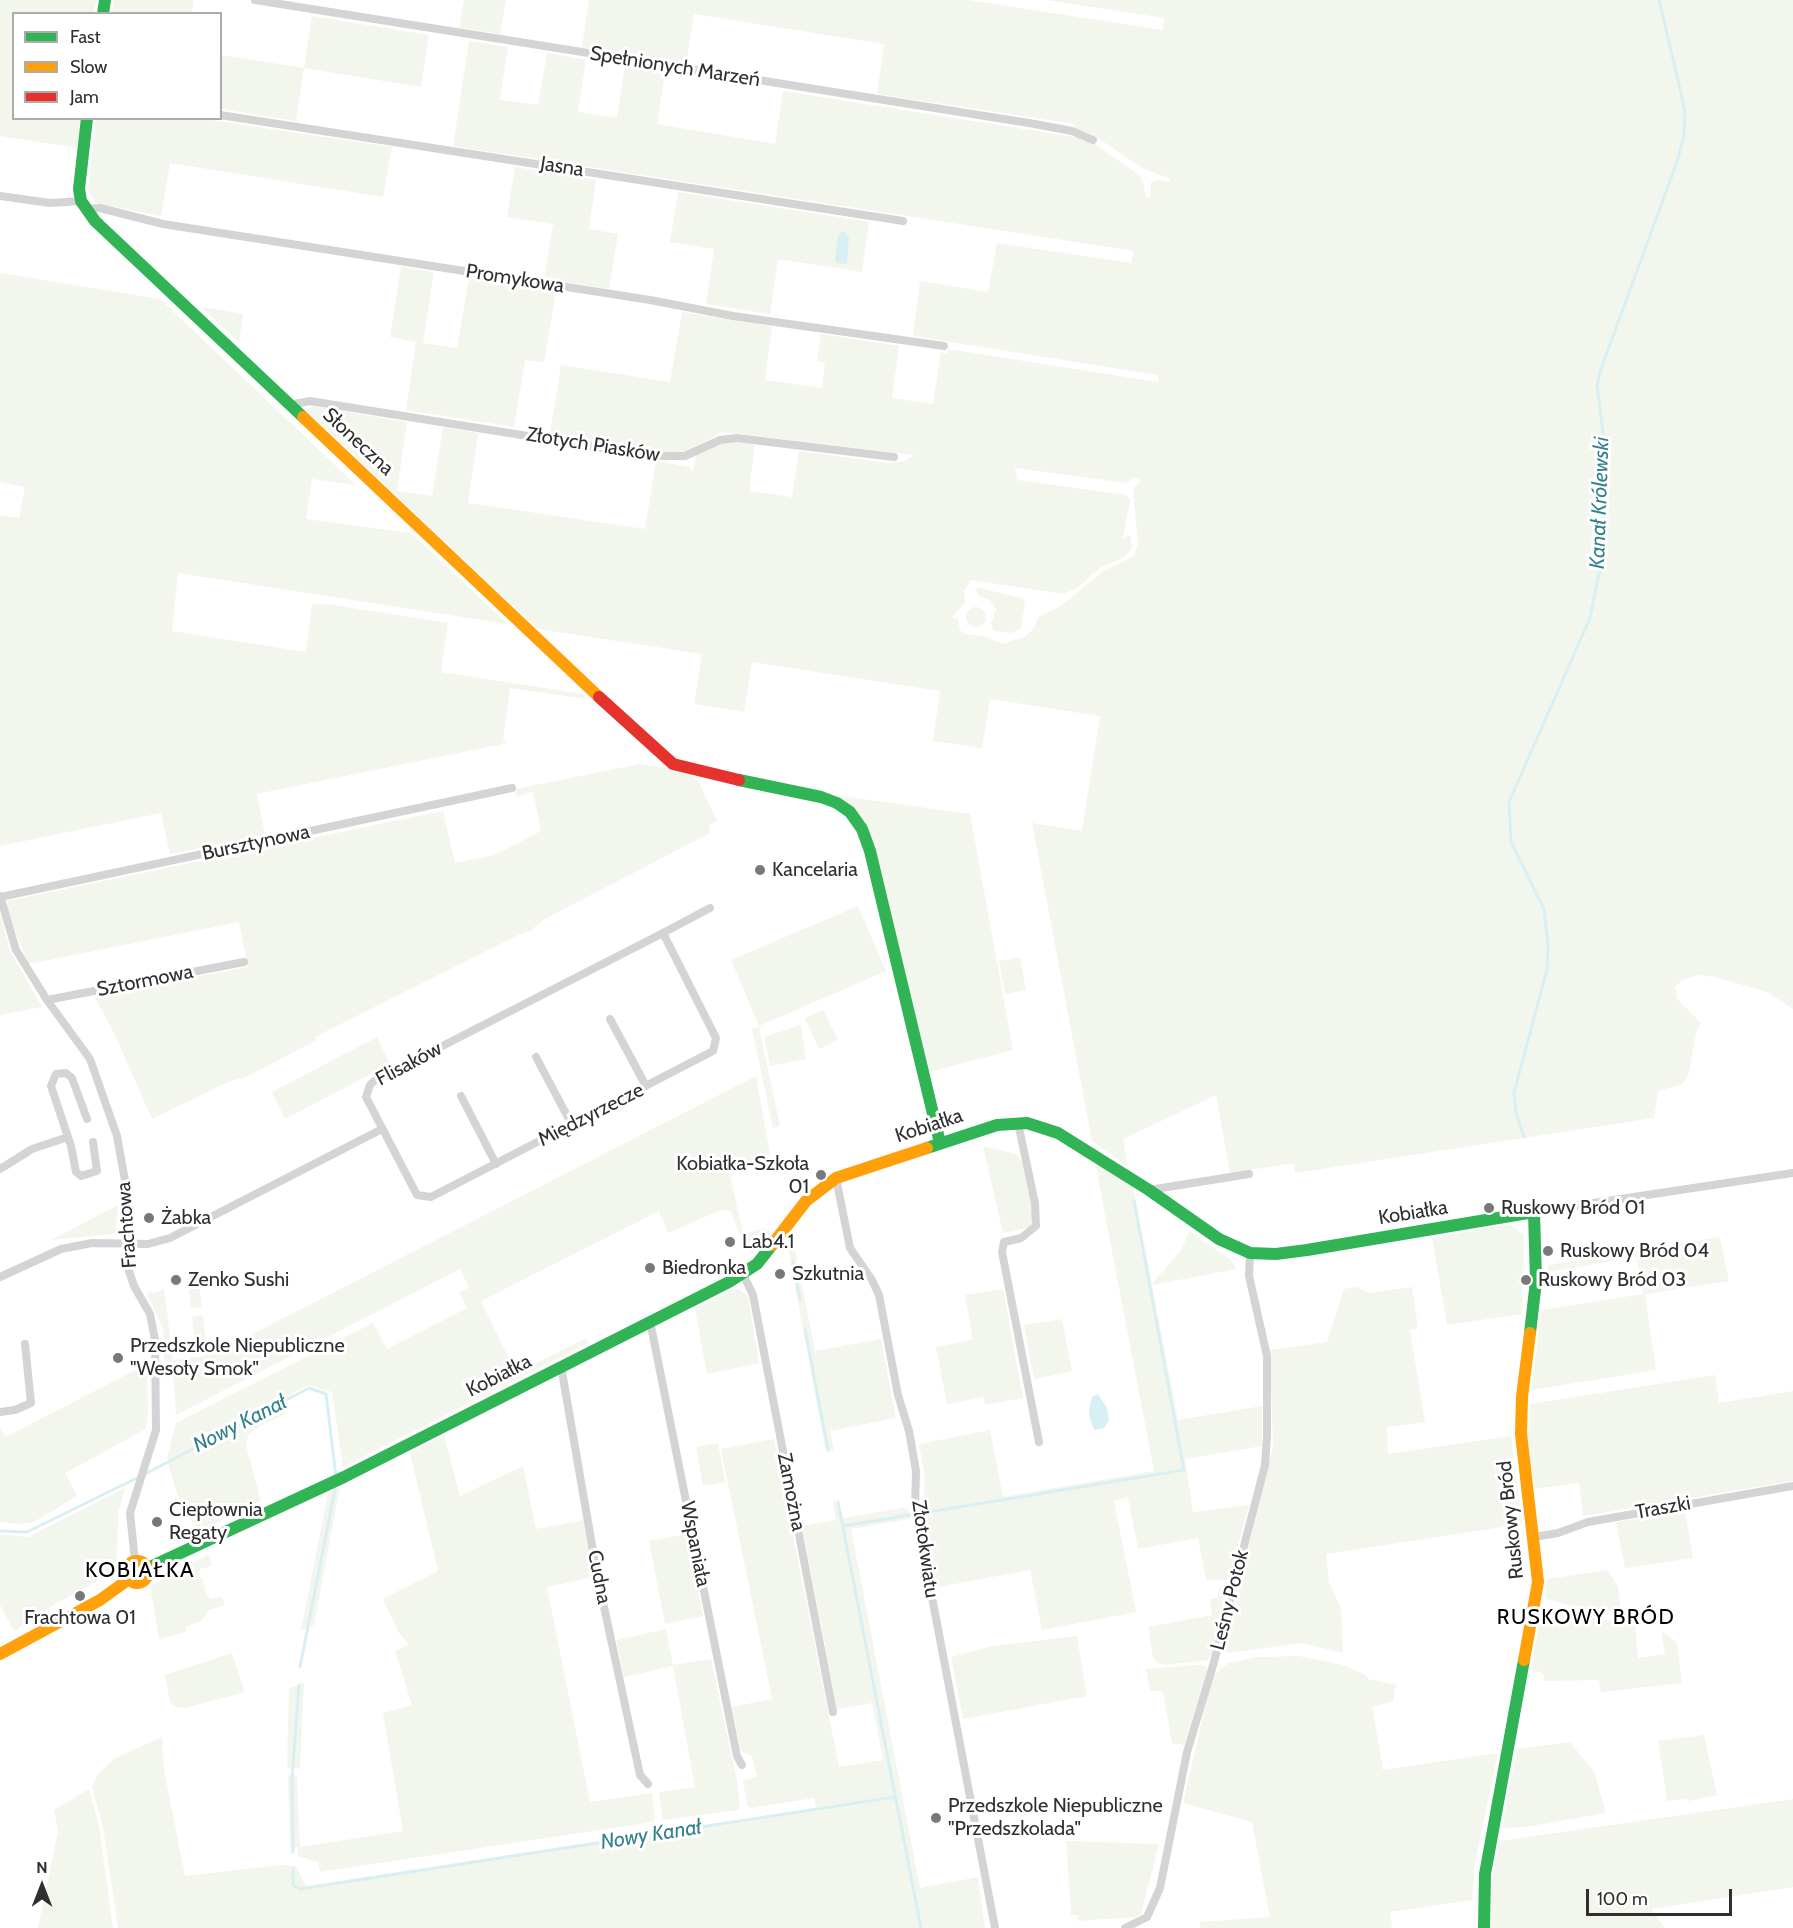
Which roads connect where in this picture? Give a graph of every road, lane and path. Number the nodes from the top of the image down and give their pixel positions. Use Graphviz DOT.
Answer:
graph roads {
  1 [pos="255,0"];
  2 [pos="222,116"];
  3 [pos="87,120"];
  4 [pos="1094,140"];
  5 [pos="0,196"];
  6 [pos="84,205"];
  7 [pos="903,222"];
  8 [pos="944,346"];
  9 [pos="289,405"];
  10 [pos="894,457"];
  11 [pos="512,788"];
  12 [pos="0,896"];
  13 [pos="710,908"];
  14 [pos="663,933"];
  15 [pos="244,962"];
  16 [pos="49,1003"];
  17 [pos="610,1018"];
  18 [pos="536,1057"];
  19 [pos="646,1086"];
  20 [pos="461,1096"];
  21 [pos="87,1119"];
  22 [pos="1018,1123"];
  23 [pos="572,1125"];
  24 [pos="382,1129"];
  25 [pos="68,1137"];
  26 [pos="93,1142"];
  27 [pos="940,1143"];
  28 [pos="496,1164"];
  29 [pos="0,1169"];
  30 [pos="1793,1173"];
  31 [pos="1249,1174"];
  32 [pos="836,1178"];
  33 [pos="1149,1190"];
  34 [pos="1534,1212"];
  35 [pos="127,1244"];
  36 [pos="1251,1253"];
  37 [pos="743,1274"];
  38 [pos="0,1277"];
  39 [pos="650,1322"];
  40 [pos="25,1344"];
  41 [pos="561,1366"];
  42 [pos="0,1412"];
  43 [pos="1039,1442"];
  44 [pos="1793,1486"];
  45 [pos="1534,1537"];
  46 [pos="135,1561"];
  47 [pos="148,1568"];
  48 [pos="129,1579"];
  49 [pos="0,1654"];
  50 [pos="833,1712"];
  51 [pos="742,1765"];
  52 [pos="648,1784"];
  53 [pos="995,1928"];
  54 [pos="1125,1928"];
  55 [pos="1484,1928"];
  1 -- 4 [label="street, Spełnionych Marzeń"];
  2 -- 7 [label="street, Jasna"];
  3 -- 6 [label="street"];
  5 -- 6 [label="street, Promykowa"];
  6 -- 8 [label="street, Promykowa"];
  6 -- 9 [label="street, Słoneczna"];
  9 -- 10 [label="street, Złotych Piasków"];
  9 -- 27 [label="street, Słoneczna"];
  11 -- 12 [label="street, Bursztynowa"];
  12 -- 16 [label="street, Frachtowa"];
  13 -- 14 [label="street, Flisaków"];
  14 -- 19 [label="street, Międzyrzecze"];
  14 -- 24 [label="street, Flisaków"];
  15 -- 16 [label="street, Sztormowa"];
  16 -- 35 [label="street, Frachtowa"];
  17 -- 19 [label="street"];
  18 -- 23 [label="street"];
  19 -- 23 [label="street, Międzyrzecze"];
  20 -- 28 [label="street"];
  21 -- 25 [label="street"];
  22 -- 27 [label="street, Kobiałka"];
  22 -- 33 [label="street, Kobiałka"];
  22 -- 43 [label="street"];
  23 -- 28 [label="street, Międzyrzecze"];
  24 -- 28 [label="street, Międzyrzecze"];
  24 -- 35 [label="street"];
  25 -- 26 [label="street"];
  25 -- 29 [label="street"];
  27 -- 32 [label="street, Kobiałka"];
  30 -- 34 [label="street, Kobiałka"];
  31 -- 33 [label="street"];
  32 -- 37 [label="street, Kobiałka"];
  32 -- 53 [label="street, Złotokwiatu"];
  33 -- 36 [label="street, Kobiałka"];
  34 -- 36 [label="street, Kobiałka"];
  34 -- 45 [label="street, Ruskowy Bród"];
  35 -- 38 [label="street"];
  35 -- 46 [label="street, Frachtowa"];
  36 -- 54 [label="street, Leśny Potok"];
  37 -- 39 [label="street, Kobiałka"];
  37 -- 50 [label="street, Zamożna"];
  39 -- 41 [label="street, Kobiałka"];
  39 -- 51 [label="street, Wspaniała"];
  40 -- 42 [label="street"];
  41 -- 47 [label="street, Kobiałka"];
  41 -- 52 [label="street, Cudna"];
  44 -- 45 [label="street, Traszki"];
  45 -- 55 [label="street, Ruskowy Bród"];
  46 -- 47 [label="street"];
  46 -- 48 [label="street"];
  47 -- 48 [label="street"];
  48 -- 49 [label="street"];
}
